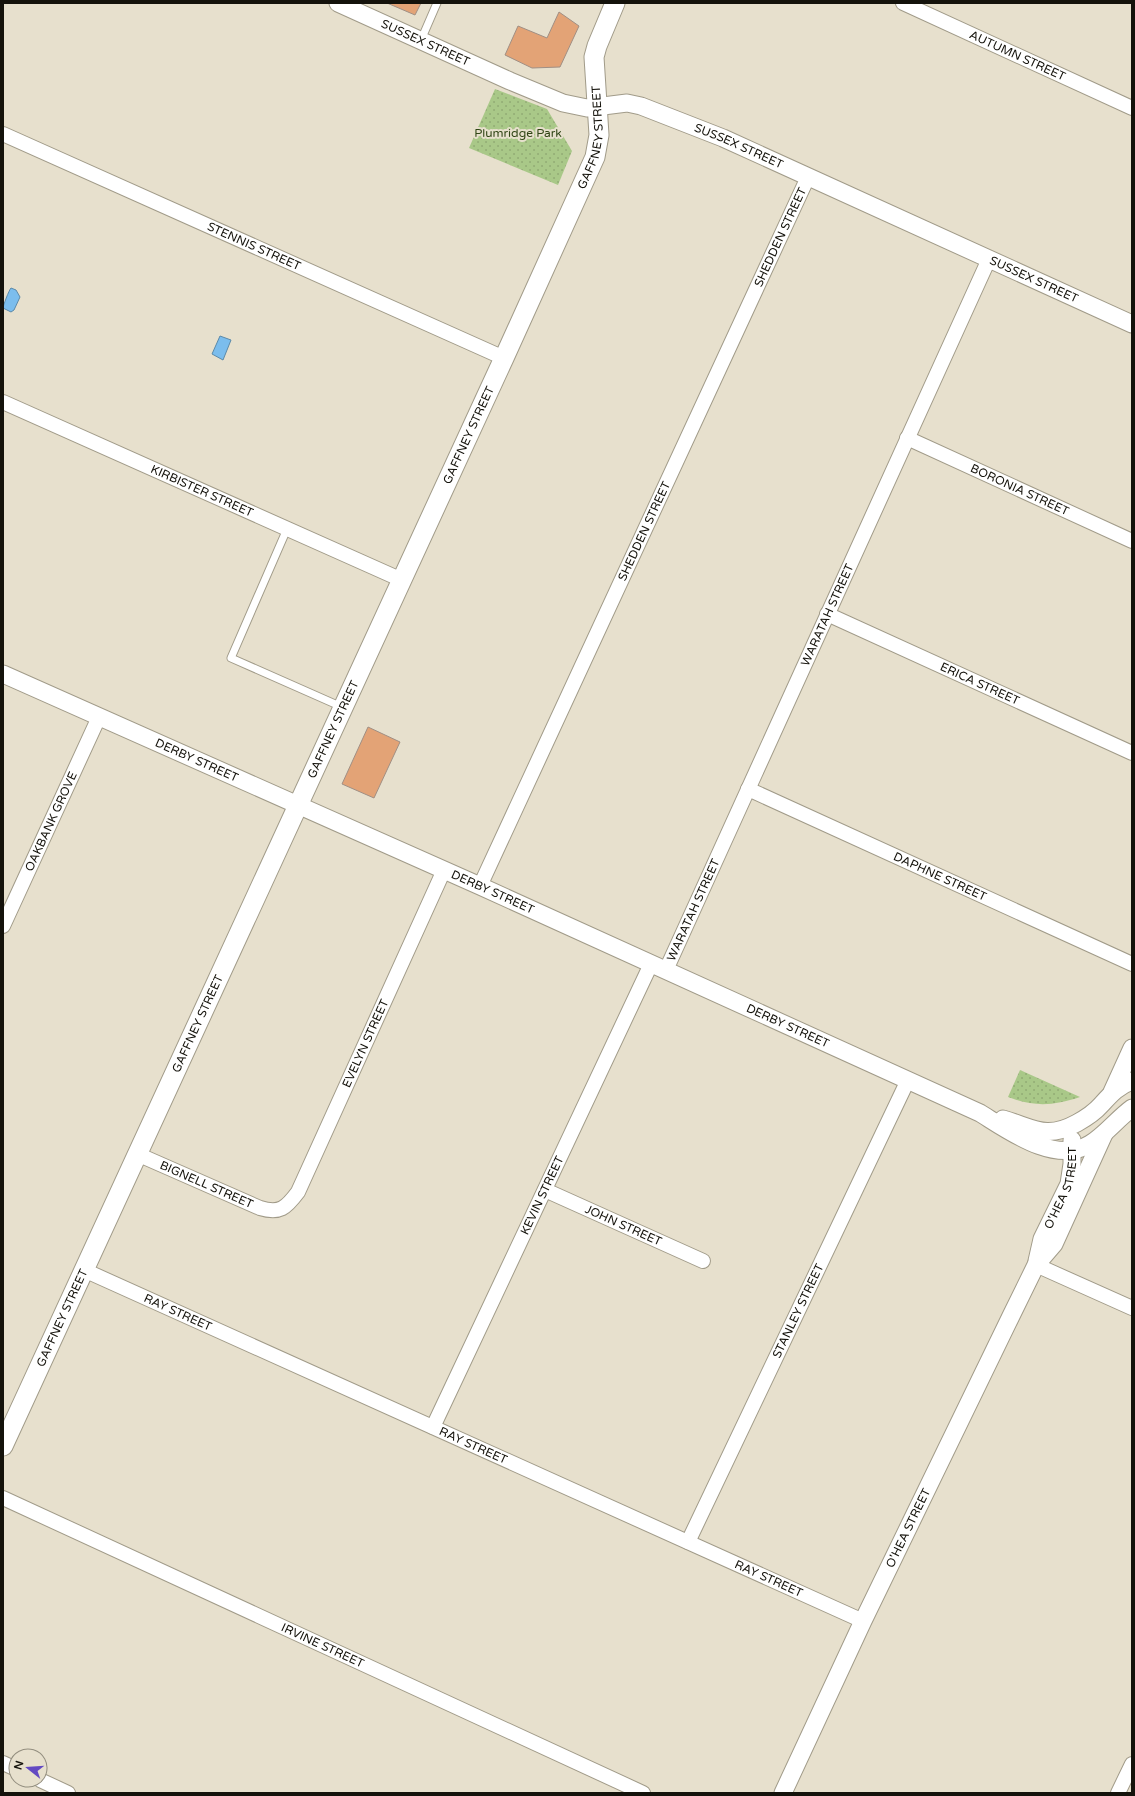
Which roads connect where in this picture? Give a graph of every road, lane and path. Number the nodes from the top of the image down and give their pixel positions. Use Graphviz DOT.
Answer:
graph roads {
  1 [pos="338,3"];
  2 [pos="436,3"];
  3 [pos="614,3"];
  4 [pos="903,3"];
  5 [pos="421,40"];
  6 [pos="598,108"];
  7 [pos="1132,108"];
  8 [pos="3,134"];
  9 [pos="808,177"];
  10 [pos="989,259"];
  11 [pos="1132,324"];
  12 [pos="504,358"];
  13 [pos="3,402"];
  14 [pos="907,438"];
  15 [pos="288,529"];
  16 [pos="1132,541"];
  17 [pos="402,580"];
  18 [pos="827,614"];
  19 [pos="3,674"];
  20 [pos="342,707"];
  21 [pos="99,717"];
  22 [pos="1132,753"];
  23 [pos="748,789"];
  24 [pos="298,805"];
  25 [pos="444,870"];
  26 [pos="480,886"];
  27 [pos="3,926"];
  28 [pos="1132,964"];
  29 [pos="658,967"];
  30 [pos="1132,1048"];
  31 [pos="908,1080"];
  32 [pos="1132,1081"];
  33 [pos="1112,1092"];
  34 [pos="1132,1108"];
  35 [pos="980,1113"];
  36 [pos="1091,1115"];
  37 [pos="1106,1130"];
  38 [pos="1072,1150"];
  39 [pos="137,1154"];
  40 [pos="545,1190"];
  41 [pos="278,1211"];
  42 [pos="702,1261"];
  43 [pos="1036,1265"];
  44 [pos="84,1270"];
  45 [pos="1132,1308"];
  46 [pos="433,1427"];
  47 [pos="3,1446"];
  48 [pos="3,1498"];
  49 [pos="688,1542"];
  50 [pos="864,1621"];
  51 [pos="1132,1764"];
  52 [pos="48,1784"];
  53 [pos="68,1793"];
  54 [pos="643,1793"];
  55 [pos="783,1793"];
  56 [pos="1118,1793"];
  1 -- 5 [label="street, SUSSEX STREET"];
  2 -- 5 [label="lane"];
  3 -- 6 [label="main road, GAFFNEY STREET"];
  4 -- 7 [label="street, AUTUMN STREET"];
  5 -- 6 [label="street, SUSSEX STREET"];
  6 -- 9 [label="street, SUSSEX STREET"];
  6 -- 12 [label="main road, GAFFNEY STREET"];
  8 -- 12 [label="street, STENNIS STREET"];
  9 -- 10 [label="street, SUSSEX STREET"];
  9 -- 26 [label="street, SHEDDEN STREET"];
  10 -- 11 [label="street, SUSSEX STREET"];
  10 -- 14 [label="street, WARATAH STREET"];
  12 -- 17 [label="main road, GAFFNEY STREET"];
  13 -- 15 [label="street, KIRBISTER STREET"];
  14 -- 16 [label="street, BORONIA STREET"];
  14 -- 18 [label="street, WARATAH STREET"];
  15 -- 17 [label="street, KIRBISTER STREET"];
  15 -- 20 [label="lane"];
  17 -- 20 [label="main road, GAFFNEY STREET"];
  18 -- 22 [label="street, ERICA STREET"];
  18 -- 23 [label="street, WARATAH STREET"];
  19 -- 21 [label="street, DERBY STREET"];
  20 -- 24 [label="main road, GAFFNEY STREET"];
  21 -- 24 [label="street, DERBY STREET"];
  21 -- 27 [label="street, OAKBANK GROVE"];
  23 -- 28 [label="street, DAPHNE STREET"];
  23 -- 29 [label="street, WARATAH STREET"];
  24 -- 25 [label="street, DERBY STREET"];
  24 -- 39 [label="main road, GAFFNEY STREET"];
  25 -- 26 [label="street, DERBY STREET"];
  25 -- 41 [label="street, EVELYN STREET"];
  26 -- 29 [label="street, DERBY STREET"];
  29 -- 31 [label="street, DERBY STREET"];
  29 -- 40 [label="street, KEVIN STREET"];
  30 -- 33 [label="street"];
  31 -- 35 [label="street, DERBY STREET"];
  31 -- 49 [label="street, STANLEY STREET"];
  32 -- 33 [label="street"];
  33 -- 36 [label="street, DERBY STREET"];
  34 -- 37 [label="street, DERBY STREET"];
  35 -- 36 [label="street, DERBY STREET"];
  35 -- 38 [label="street, DERBY STREET"];
  36 -- 38 [label="street, O'HEA STREET"];
  37 -- 38 [label="street, DERBY STREET"];
  37 -- 43 [label="street, O'HEA STREET"];
  38 -- 43 [label="street, O'HEA STREET"];
  39 -- 41 [label="street, BIGNELL STREET"];
  39 -- 44 [label="main road, GAFFNEY STREET"];
  40 -- 42 [label="street, JOHN STREET"];
  40 -- 46 [label="street, KEVIN STREET"];
  43 -- 45 [label="street"];
  43 -- 50 [label="street, O'HEA STREET"];
  44 -- 46 [label="street, RAY STREET"];
  44 -- 47 [label="main road, GAFFNEY STREET"];
  46 -- 49 [label="street, RAY STREET"];
  48 -- 54 [label="street, IRVINE STREET"];
  49 -- 50 [label="street, RAY STREET"];
  50 -- 55 [label="street, O'HEA STREET"];
  51 -- 56 [label="street"];
  52 -- 53 [label="street"];
}
